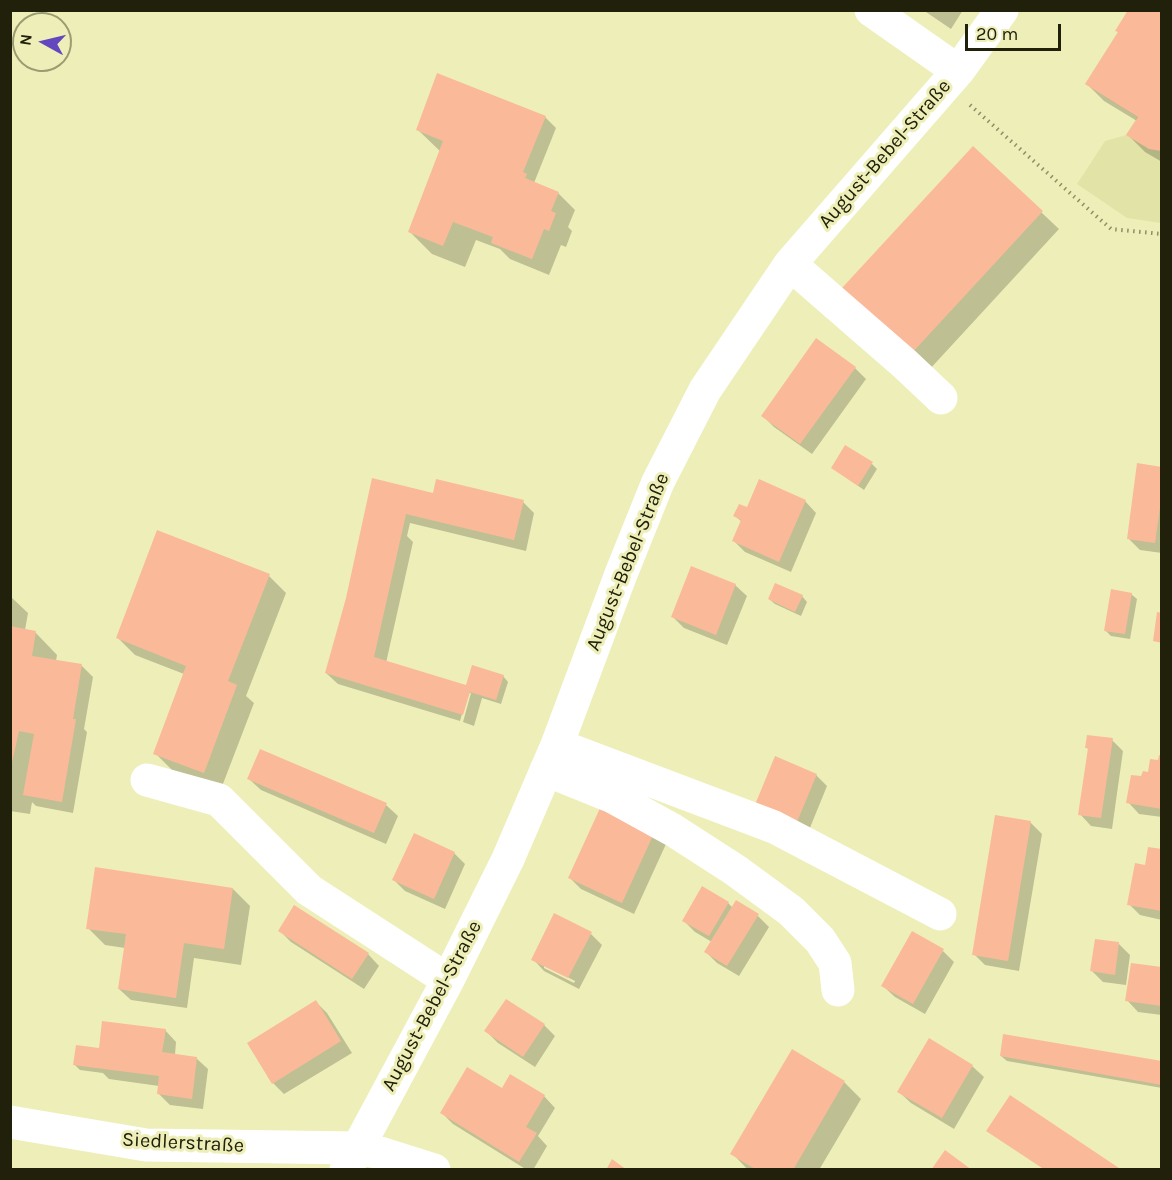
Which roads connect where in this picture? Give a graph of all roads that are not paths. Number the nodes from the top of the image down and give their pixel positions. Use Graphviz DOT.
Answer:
graph roads {
  1 [pos="871,10"];
  2 [pos="1002,10"];
  3 [pos="953,77"];
  4 [pos="790,264"];
  5 [pos="941,398"];
  6 [pos="552,757"];
  7 [pos="147,780"];
  8 [pos="940,914"];
  9 [pos="448,980"];
  10 [pos="838,990"];
  11 [pos="10,1122"];
  12 [pos="352,1159"];
  13 [pos="434,1170"];
  1 -- 3 [label="street"];
  2 -- 3 [label="street, August-Bebel-Straße"];
  3 -- 4 [label="street, August-Bebel-Straße"];
  4 -- 5 [label="street"];
  4 -- 6 [label="street, August-Bebel-Straße"];
  6 -- 8 [label="street"];
  6 -- 9 [label="street, August-Bebel-Straße"];
  6 -- 10 [label="street"];
  7 -- 9 [label="street"];
  9 -- 12 [label="street, August-Bebel-Straße"];
  11 -- 12 [label="street, Siedlerstraße"];
  12 -- 13 [label="street, Siedlerstraße"];
}
